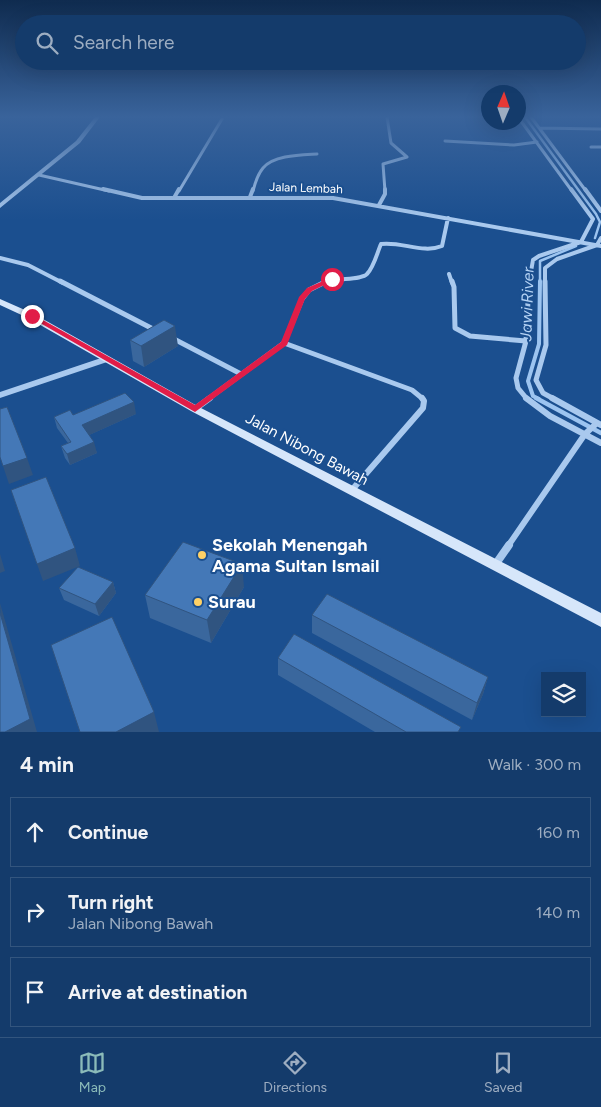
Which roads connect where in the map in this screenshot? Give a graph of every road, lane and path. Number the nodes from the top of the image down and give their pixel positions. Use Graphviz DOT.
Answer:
graph roads {
  1 [pos="67,151"];
  2 [pos="202,151"];
  3 [pos="400,151"];
  4 [pos="544,151"];
  5 [pos="556,151"];
  6 [pos="317,154"];
  7 [pos="40,175"];
  8 [pos="250,197"];
  9 [pos="174,198"];
  10 [pos="2,203"];
  11 [pos="379,205"];
  12 [pos="601,211"];
  13 [pos="448,218"];
  14 [pos="601,238"];
  15 [pos="581,242"];
  16 [pos="599,245"];
  17 [pos="0,258"];
  18 [pos="449,274"];
  19 [pos="0,302"];
  20 [pos="161,333"];
  21 [pos="170,337"];
  22 [pos="526,341"];
  23 [pos="284,343"];
  24 [pos="108,359"];
  25 [pos="241,374"];
  26 [pos="0,395"];
  27 [pos="195,409"];
  28 [pos="598,424"];
  29 [pos="587,433"];
  30 [pos="601,443"];
  31 [pos="351,491"];
  32 [pos="495,566"];
  33 [pos="601,620"];
  1 -- 7 [label="street"];
  2 -- 9 [label="street"];
  3 -- 11 [label="street"];
  4 -- 15 [label="street"];
  5 -- 12 [label="street"];
  6 -- 8 [label="street"];
  7 -- 9 [label="street, Jalan Lembah"];
  7 -- 10 [label="street"];
  8 -- 9 [label="street, Jalan Lembah"];
  8 -- 11 [label="street, Jalan Lembah"];
  11 -- 13 [label="street, Jalan Lembah"];
  13 -- 15 [label="street, Jalan Lembah"];
  13 -- 23 [label="street"];
  14 -- 16 [label="street"];
  15 -- 16 [label="street, Jalan Lembah"];
  15 -- 22 [label="street"];
  16 -- 28 [label="street"];
  17 -- 20 [label="street"];
  18 -- 22 [label="street"];
  19 -- 24 [label="main road, Jalan Nibong Bawah"];
  21 -- 25 [label="street"];
  22 -- 29 [label="street"];
  23 -- 25 [label="street"];
  23 -- 31 [label="street"];
  24 -- 26 [label="street"];
  24 -- 27 [label="main road, Jalan Nibong Bawah"];
  25 -- 27 [label="street"];
  27 -- 31 [label="main road, Jalan Nibong Bawah"];
  28 -- 29 [label="street"];
  29 -- 30 [label="street"];
  29 -- 32 [label="street"];
  31 -- 32 [label="main road, Jalan Nibong Bawah"];
  32 -- 33 [label="main road, Jalan Nibong Bawah"];
}
